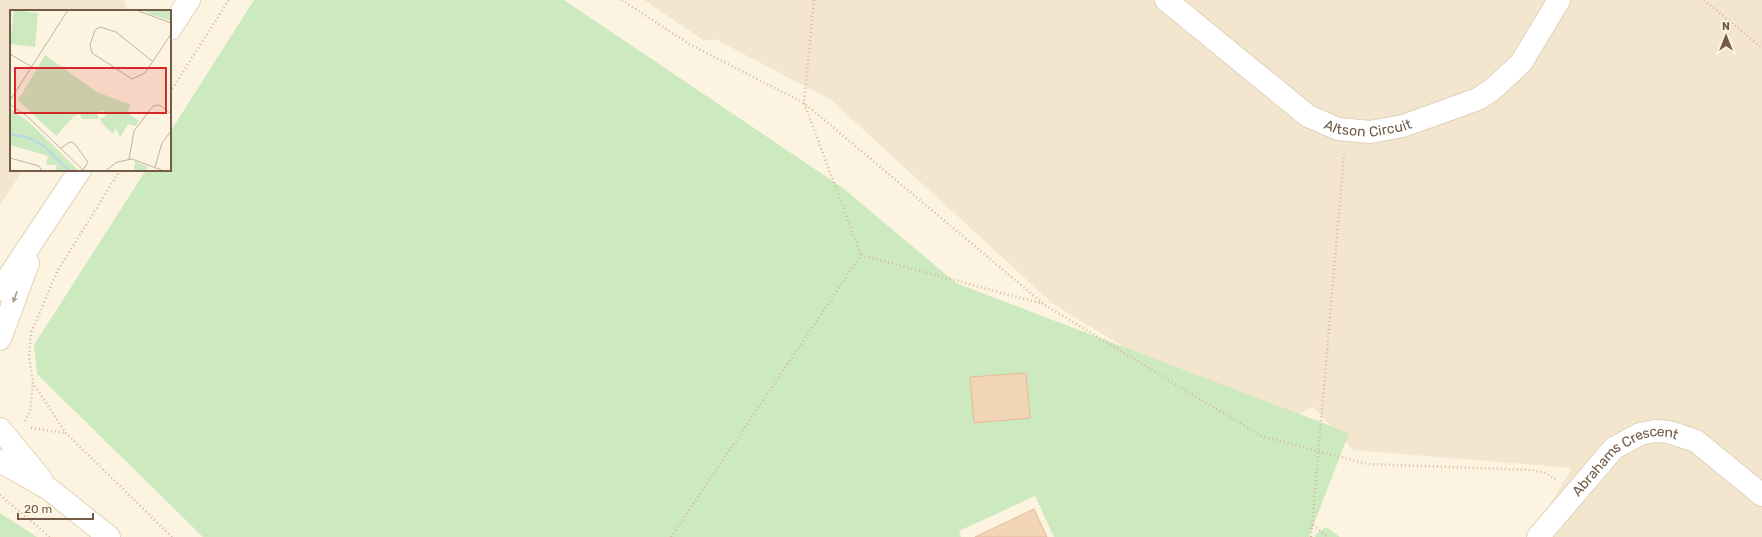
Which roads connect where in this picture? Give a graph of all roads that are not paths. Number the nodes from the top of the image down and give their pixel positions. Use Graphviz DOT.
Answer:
graph roads {
  1 [pos="189,0"];
  2 [pos="1166,0"];
  3 [pos="1559,0"];
  4 [pos="171,27"];
  5 [pos="79,171"];
  6 [pos="39,234"];
  7 [pos="0,290"];
  8 [pos="0,339"];
  9 [pos="0,429"];
  10 [pos="0,461"];
  11 [pos="49,489"];
  12 [pos="1762,495"];
  13 [pos="109,537"];
  14 [pos="1538,537"];
  1 -- 4 [label="street"];
  2 -- 3 [label="street, Altson Circuit"];
  5 -- 6 [label="street"];
  6 -- 7 [label="street"];
  6 -- 8 [label="street, one-way"];
  9 -- 11 [label="street"];
  10 -- 11 [label="street"];
  11 -- 13 [label="street"];
  12 -- 14 [label="street, Abrahams Crescent"];
}
